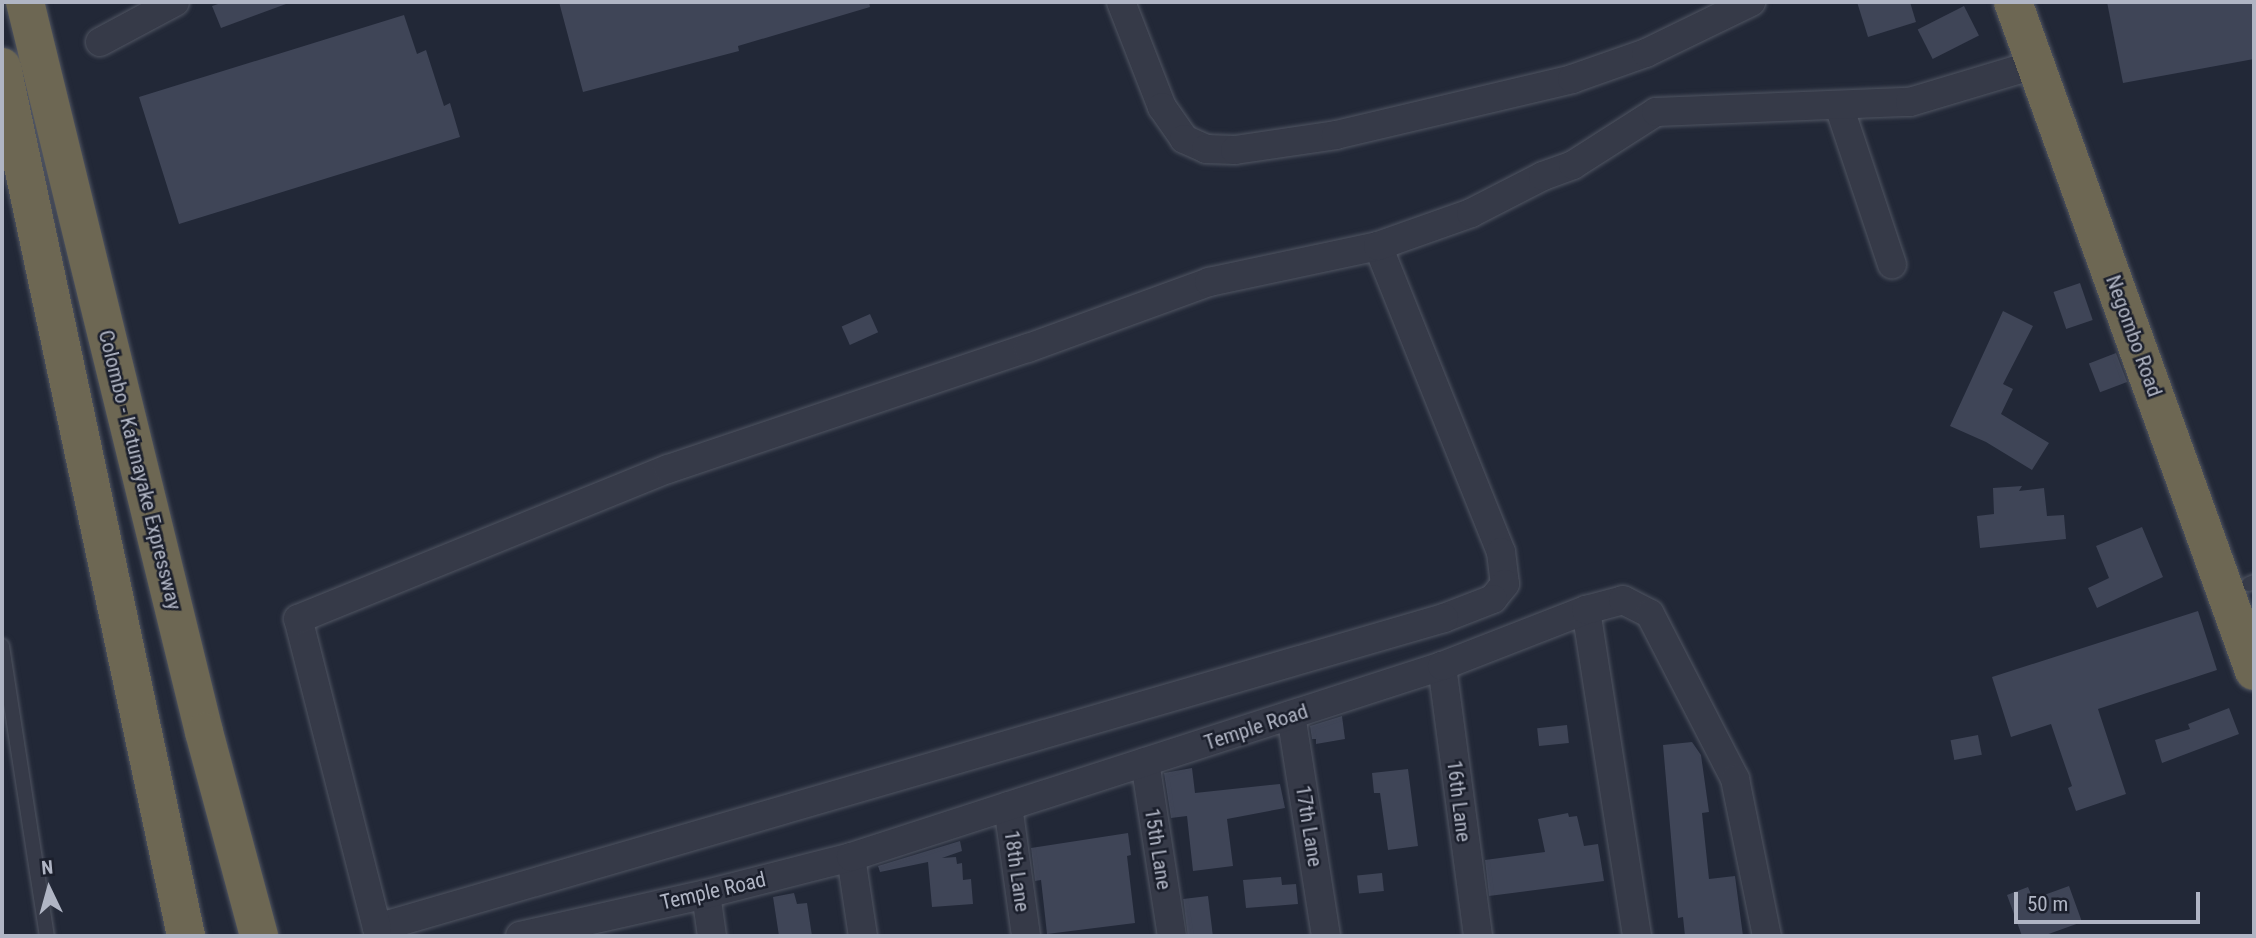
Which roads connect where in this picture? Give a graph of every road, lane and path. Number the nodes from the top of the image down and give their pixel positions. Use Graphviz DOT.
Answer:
graph roads {
  1 [pos="25,2"];
  2 [pos="175,2"];
  3 [pos="1121,2"];
  4 [pos="1751,2"];
  5 [pos="2013,2"];
  6 [pos="2038,2"];
  7 [pos="100,42"];
  8 [pos="2033,65"];
  9 [pos="2,67"];
  10 [pos="1839,106"];
  11 [pos="1378,246"];
  12 [pos="1892,264"];
  13 [pos="2253,588"];
  14 [pos="1586,610"];
  15 [pos="2,646"];
  16 [pos="1442,666"];
  17 [pos="2254,671"];
  18 [pos="4,689"];
  19 [pos="1291,715"];
  20 [pos="1145,762"];
  21 [pos="1008,806"];
  22 [pos="851,857"];
  23 [pos="706,894"];
  24 [pos="558,931"];
  25 [pos="47,936"];
  26 [pos="186,936"];
  27 [pos="259,936"];
  28 [pos="520,936"];
  29 [pos="712,936"];
  30 [pos="863,936"];
  31 [pos="1026,936"];
  32 [pos="1172,936"];
  33 [pos="1326,936"];
  34 [pos="1478,936"];
  35 [pos="1637,936"];
  36 [pos="1767,936"];
  1 -- 27 [label="highway, Colombo - Katunayake Expressway"];
  2 -- 7 [label="street"];
  3 -- 4 [label="street"];
  5 -- 8 [label="highway, Negombo Road"];
  6 -- 13 [label="highway, Negombo Road"];
  8 -- 10 [label="street"];
  8 -- 17 [label="highway, Negombo Road"];
  9 -- 26 [label="highway"];
  10 -- 11 [label="street"];
  10 -- 12 [label="street"];
  11 -- 11 [label="street"];
  14 -- 16 [label="street, Temple Road"];
  14 -- 35 [label="street"];
  14 -- 36 [label="street, Temple Road"];
  15 -- 18 [label="lane"];
  16 -- 19 [label="street, Temple Road"];
  16 -- 34 [label="street, 16th Lane"];
  18 -- 25 [label="lane"];
  19 -- 20 [label="street, Temple Road"];
  19 -- 33 [label="street, 17th Lane"];
  20 -- 21 [label="street, Temple Road"];
  20 -- 32 [label="street, 15th Lane"];
  21 -- 22 [label="street, Temple Road"];
  21 -- 31 [label="street, 18th Lane"];
  22 -- 23 [label="street, Temple Road"];
  22 -- 30 [label="street"];
  23 -- 24 [label="street, Temple Road"];
  23 -- 29 [label="street"];
  24 -- 28 [label="street, Temple Road"];
}
